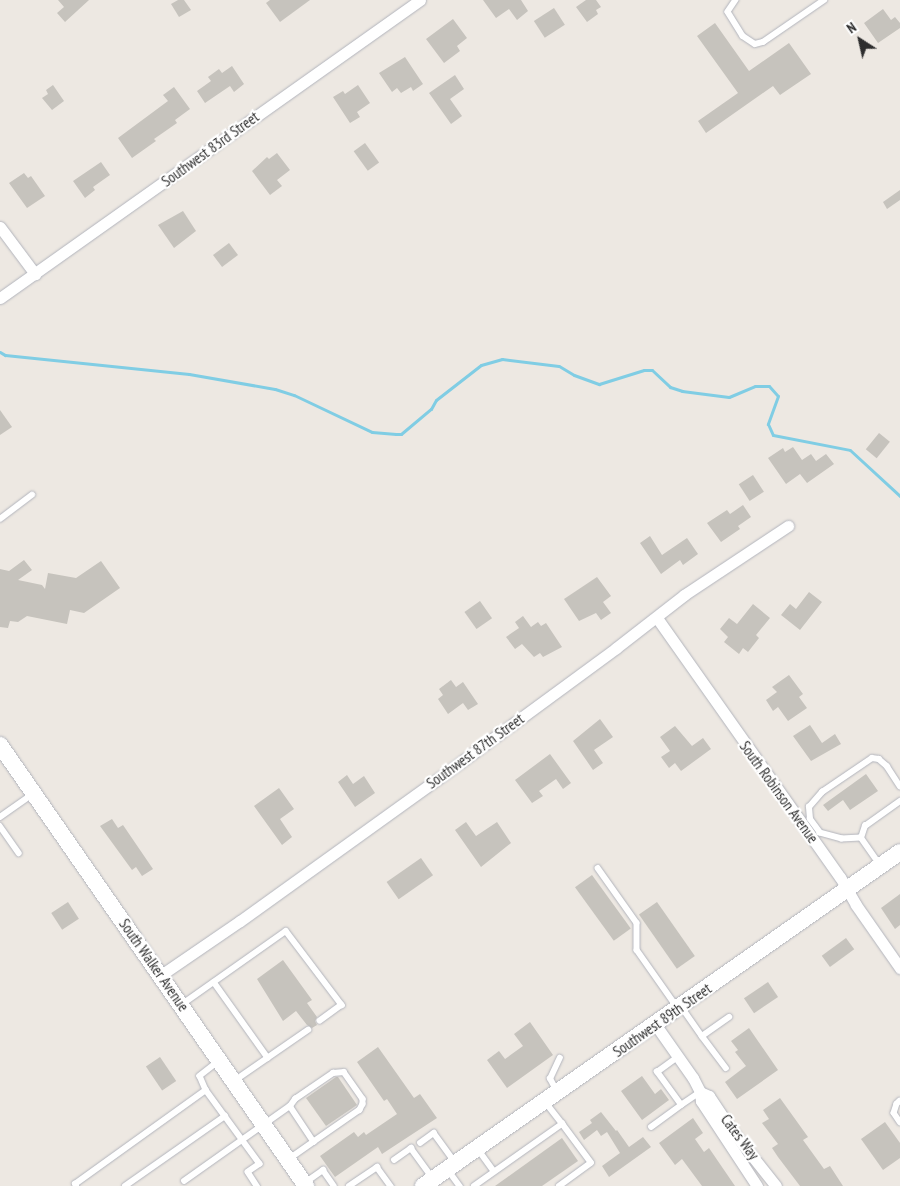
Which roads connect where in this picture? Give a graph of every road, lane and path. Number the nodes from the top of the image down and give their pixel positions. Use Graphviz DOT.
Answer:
graph roads {
  1 [pos="420,0"];
  2 [pos="736,0"];
  3 [pos="824,0"];
  4 [pos="0,227"];
  5 [pos="35,274"];
  6 [pos="0,298"];
  7 [pos="32,495"];
  8 [pos="0,519"];
  9 [pos="788,526"];
  10 [pos="657,618"];
  11 [pos="0,745"];
  12 [pos="900,786"];
  13 [pos="34,793"];
  14 [pos="900,800"];
  15 [pos="0,817"];
  16 [pos="0,826"];
  17 [pos="861,838"];
  18 [pos="900,852"];
  19 [pos="19,853"];
  20 [pos="880,866"];
  21 [pos="598,868"];
  22 [pos="847,889"];
  23 [pos="900,968"];
  24 [pos="161,975"];
  25 [pos="214,982"];
  26 [pos="182,1005"];
  27 [pos="680,1007"];
  28 [pos="729,1016"];
  29 [pos="320,1021"];
  30 [pos="655,1024"];
  31 [pos="308,1030"];
  32 [pos="702,1036"];
  33 [pos="678,1057"];
  34 [pos="268,1058"];
  35 [pos="560,1058"];
  36 [pos="220,1060"];
  37 [pos="726,1068"];
  38 [pos="234,1081"];
  39 [pos="206,1090"];
  40 [pos="700,1092"];
  41 [pos="552,1098"];
  42 [pos="900,1101"];
  43 [pos="681,1105"];
  44 [pos="290,1106"];
  45 [pos="224,1116"];
  46 [pos="900,1122"];
  47 [pos="562,1124"];
  48 [pos="264,1125"];
  49 [pos="651,1126"];
  50 [pos="730,1135"];
  51 [pos="242,1140"];
  52 [pos="314,1142"];
  53 [pos="420,1143"];
  54 [pos="478,1148"];
  55 [pos="288,1160"];
  56 [pos="394,1160"];
  57 [pos="452,1166"];
  58 [pos="494,1171"];
  59 [pos="184,1181"];
  60 [pos="428,1183"];
  61 [pos="305,1185"];
  62 [pos="76,1186"];
  63 [pos="126,1186"];
  64 [pos="257,1186"];
  65 [pos="334,1186"];
  66 [pos="349,1186"];
  67 [pos="391,1186"];
  68 [pos="460,1186"];
  69 [pos="474,1186"];
  70 [pos="558,1186"];
  71 [pos="757,1186"];
  72 [pos="776,1186"];
  1 -- 5 [label="street, Southwest 83rd Street"];
  2 -- 3 [label="lane"];
  4 -- 5 [label="street"];
  5 -- 6 [label="street, Southwest 83rd Street"];
  7 -- 8 [label="lane"];
  9 -- 10 [label="street, Southwest 87th Street"];
  10 -- 22 [label="street, South Robinson Avenue"];
  10 -- 24 [label="street, Southwest 87th Street"];
  11 -- 13 [label="main road, South Walker Avenue"];
  12 -- 17 [label="lane"];
  13 -- 15 [label="lane"];
  13 -- 24 [label="main road, South Walker Avenue"];
  14 -- 17 [label="lane"];
  16 -- 19 [label="lane"];
  17 -- 20 [label="lane"];
  18 -- 20 [label="main road, Southwest 89th Street"];
  20 -- 22 [label="main road, Southwest 89th Street"];
  21 -- 27 [label="lane"];
  22 -- 23 [label="street, South Robinson Avenue"];
  22 -- 27 [label="main road, Southwest 89th Street"];
  24 -- 26 [label="main road, South Walker Avenue"];
  25 -- 26 [label="lane"];
  25 -- 29 [label="lane"];
  25 -- 34 [label="lane"];
  26 -- 36 [label="main road, South Walker Avenue"];
  27 -- 30 [label="main road, Southwest 89th Street"];
  27 -- 32 [label="lane"];
  28 -- 32 [label="lane"];
  30 -- 33 [label="street, Cates Way"];
  30 -- 41 [label="main road, Southwest 89th Street"];
  31 -- 34 [label="lane"];
  32 -- 37 [label="lane"];
  33 -- 40 [label="street, Cates Way"];
  33 -- 43 [label="lane"];
  34 -- 38 [label="lane"];
  35 -- 41 [label="lane"];
  36 -- 38 [label="main road, South Walker Avenue"];
  36 -- 39 [label="lane"];
  38 -- 48 [label="main road, South Walker Avenue"];
  39 -- 45 [label="lane"];
  39 -- 62 [label="lane"];
  40 -- 43 [label="lane"];
  40 -- 50 [label="street, Cates Way"];
  41 -- 47 [label="lane"];
  41 -- 54 [label="main road, Southwest 89th Street"];
  42 -- 46 [label="lane"];
  43 -- 49 [label="lane"];
  44 -- 48 [label="lane"];
  44 -- 52 [label="lane"];
  44 -- 52 [label="lane"];
  45 -- 51 [label="lane"];
  45 -- 63 [label="lane"];
  47 -- 58 [label="lane"];
  47 -- 70 [label="lane"];
  48 -- 51 [label="lane"];
  48 -- 55 [label="main road, South Walker Avenue"];
  50 -- 71 [label="street, Cates Way"];
  50 -- 72 [label="street, Cates Way"];
  51 -- 59 [label="lane"];
  51 -- 64 [label="lane"];
  52 -- 55 [label="lane"];
  53 -- 57 [label="lane"];
  54 -- 57 [label="main road, Southwest 89th Street"];
  54 -- 58 [label="lane"];
  55 -- 61 [label="main road, South Walker Avenue"];
  56 -- 60 [label="lane"];
  57 -- 60 [label="main road, Southwest 89th Street"];
  57 -- 68 [label="lane"];
  58 -- 69 [label="lane"];
  61 -- 65 [label="lane"];
  66 -- 67 [label="lane"];
}
